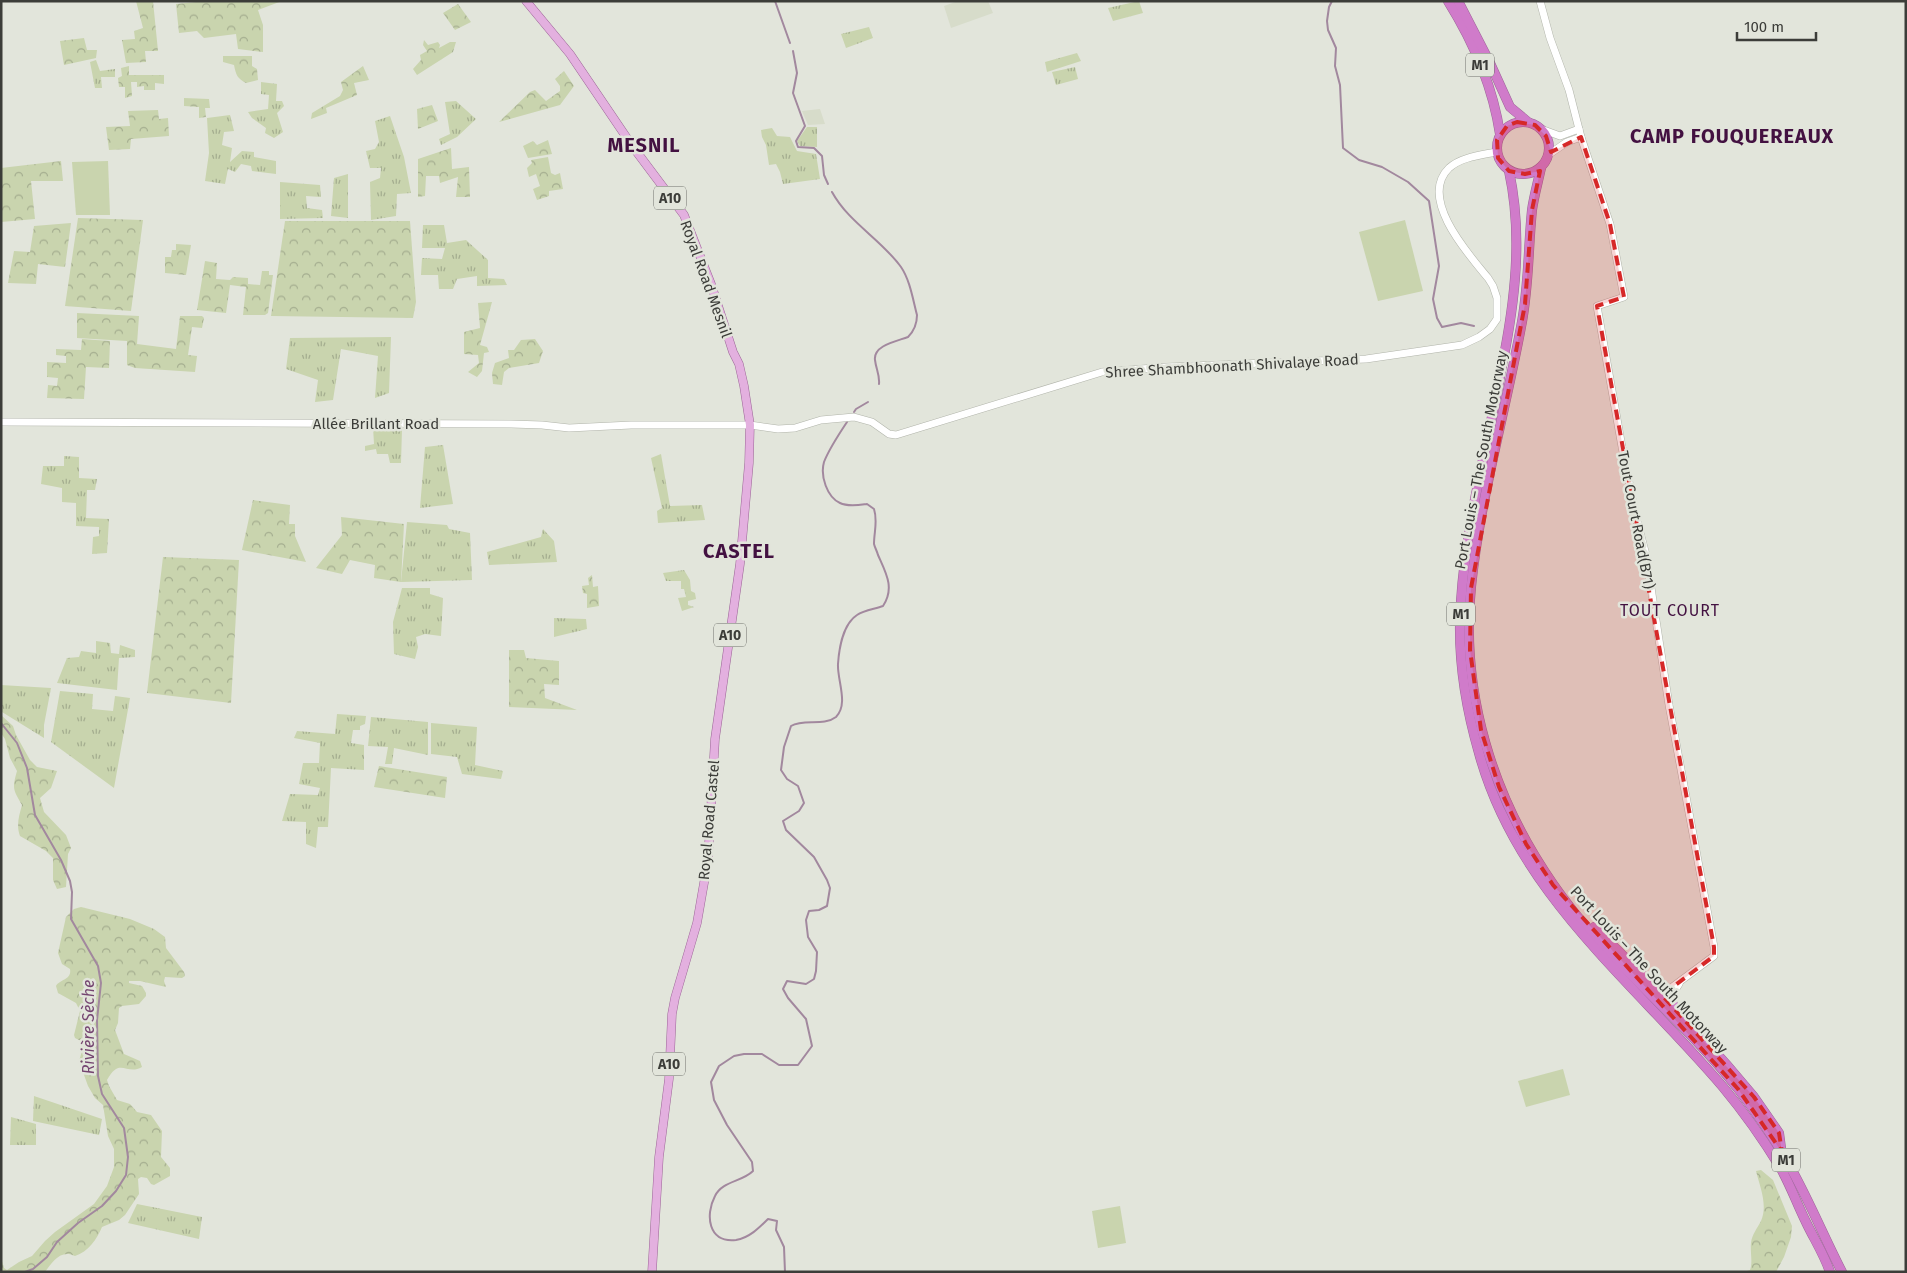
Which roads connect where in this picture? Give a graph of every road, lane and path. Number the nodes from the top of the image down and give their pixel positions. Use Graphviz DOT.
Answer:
graph roads {
  1 [pos="526,1"];
  2 [pos="1448,1"];
  3 [pos="1458,1"];
  4 [pos="1540,1"];
  5 [pos="1528,122"];
  6 [pos="1541,129"];
  7 [pos="1579,129"];
  8 [pos="1500,134"];
  9 [pos="1581,137"];
  10 [pos="1496,152"];
  11 [pos="1548,154"];
  12 [pos="1541,168"];
  13 [pos="1509,171"];
  14 [pos="1,422"];
  15 [pos="750,425"];
  16 [pos="1563,898"];
  17 [pos="1680,981"];
  18 [pos="1655,988"];
  19 [pos="1673,1005"];
  20 [pos="1782,1152"];
  21 [pos="1829,1269"];
  22 [pos="652,1272"];
  23 [pos="1842,1272"];
  1 -- 15 [label="main road, Royal Road Mesnil / A10"];
  2 -- 8 [label="highway, M1"];
  3 -- 5 [label="highway, M1"];
  4 -- 7 [label="street"];
  5 -- 6 [label="highway, M1"];
  5 -- 8 [label="highway"];
  6 -- 7 [label="street"];
  6 -- 11 [label="highway"];
  7 -- 9 [label="street"];
  8 -- 10 [label="highway, M1"];
  9 -- 11 [label="street"];
  9 -- 17 [label="street, Tout Court Road(B71)"];
  10 -- 13 [label="highway, M1"];
  10 -- 15 [label="street, Shree Shambhoonath Shivalaye Road"];
  11 -- 12 [label="highway, M1"];
  12 -- 13 [label="highway"];
  12 -- 16 [label="highway, Port Louis – The South Motorway / M1"];
  13 -- 21 [label="highway, Port Louis – The South Motorway / M1"];
  14 -- 15 [label="street, Allée Brillant Road"];
  15 -- 22 [label="main road, Royal Road Castel / A10"];
  16 -- 18 [label="highway"];
  16 -- 20 [label="highway, Port Louis – The South Motorway / M1"];
  17 -- 18 [label="street"];
  17 -- 19 [label="street"];
  18 -- 19 [label="highway"];
  19 -- 20 [label="highway"];
  20 -- 23 [label="highway, Port Louis – The South Motorway / M1"];
}
